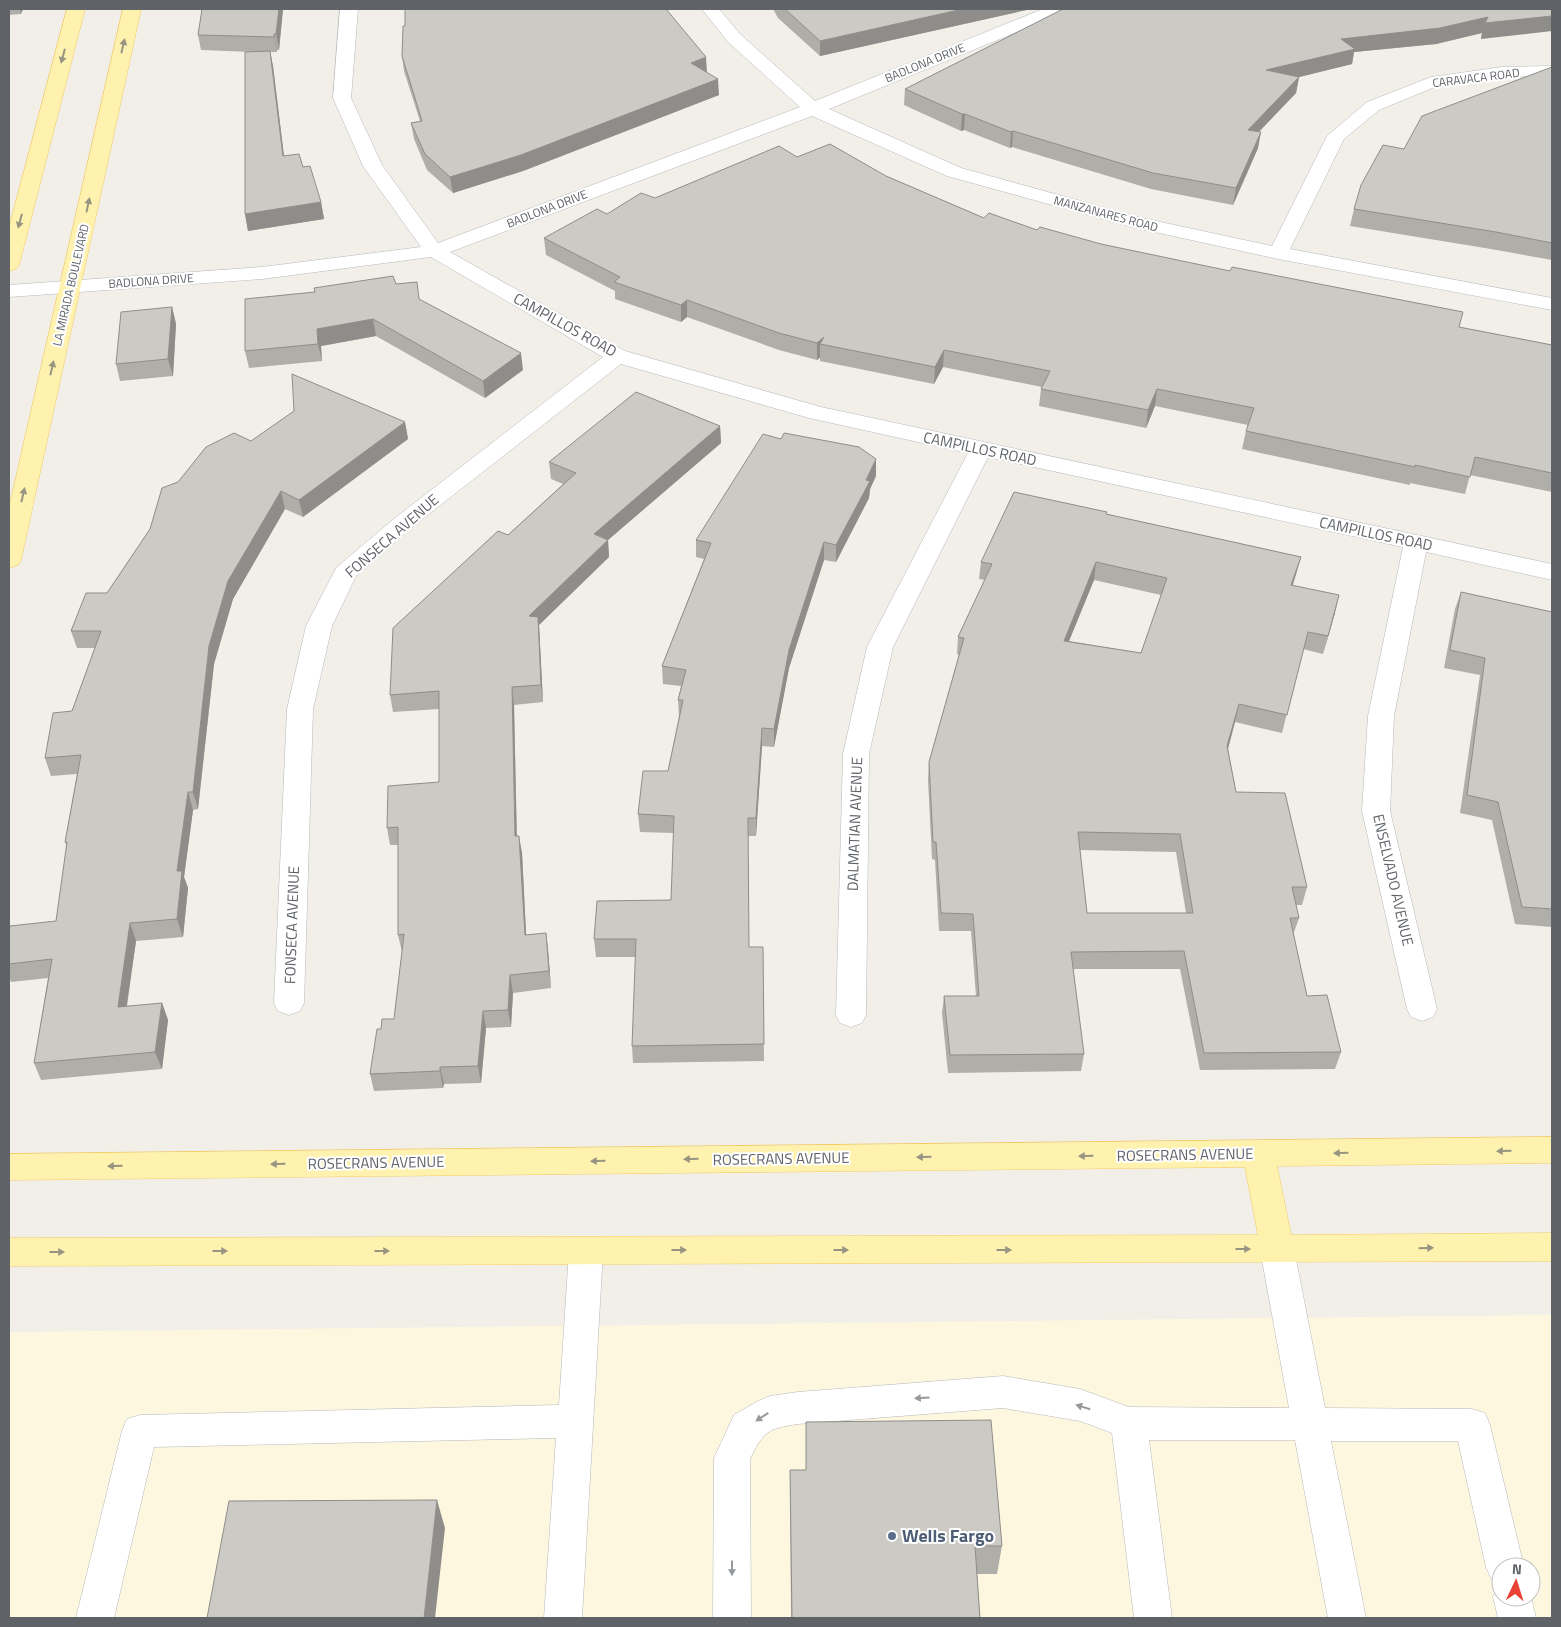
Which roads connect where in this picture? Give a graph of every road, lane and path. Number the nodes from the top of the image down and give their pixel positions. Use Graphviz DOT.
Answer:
graph roads {
  1 [pos="76,9"];
  2 [pos="132,9"];
  3 [pos="349,9"];
  4 [pos="710,9"];
  5 [pos="1057,9"];
  6 [pos="1552,71"];
  7 [pos="813,109"];
  8 [pos="434,251"];
  9 [pos="1278,253"];
  10 [pos="9,265"];
  11 [pos="71,287"];
  12 [pos="9,291"];
  13 [pos="1552,304"];
  14 [pos="617,356"];
  15 [pos="981,450"];
  16 [pos="1416,542"];
  17 [pos="9,560"];
  18 [pos="1552,572"];
  19 [pos="289,1003"];
  20 [pos="1422,1009"];
  21 [pos="851,1015"];
  22 [pos="1552,1150"];
  23 [pos="1258,1154"];
  24 [pos="9,1167"];
  25 [pos="1552,1247"];
  26 [pos="1277,1249"];
  27 [pos="586,1251"];
  28 [pos="9,1252"];
  29 [pos="576,1421"];
  30 [pos="1129,1423"];
  31 [pos="1309,1423"];
  32 [pos="1503,1557"];
  33 [pos="95,1618"];
  34 [pos="563,1618"];
  35 [pos="732,1618"];
  36 [pos="1153,1618"];
  37 [pos="1347,1618"];
  1 -- 10 [label="main road, one-way"];
  11 -- 2 [label="main road, LA MIRADA BOULEVARD, one-way"];
  3 -- 8 [label="street"];
  4 -- 7 [label="street, MANZANARES ROAD"];
  5 -- 7 [label="street, BADLONA DRIVE"];
  6 -- 9 [label="street, CARAVACA ROAD"];
  7 -- 8 [label="street, BADLONA DRIVE"];
  7 -- 9 [label="street, MANZANARES ROAD"];
  8 -- 11 [label="street, BADLONA DRIVE"];
  8 -- 14 [label="street, CAMPILLOS ROAD"];
  9 -- 13 [label="street, MANZANARES ROAD"];
  11 -- 12 [label="street, BADLONA DRIVE"];
  17 -- 11 [label="main road, LA MIRADA BOULEVARD, one-way"];
  14 -- 15 [label="street, CAMPILLOS ROAD"];
  14 -- 19 [label="street, FONSECA AVENUE"];
  15 -- 16 [label="street, CAMPILLOS ROAD"];
  15 -- 21 [label="street, DALMATIAN AVENUE"];
  16 -- 18 [label="street, CAMPILLOS ROAD"];
  16 -- 20 [label="street, ENSELVADO AVENUE"];
  22 -- 23 [label="main road, ROSECRANS AVENUE, one-way"];
  23 -- 24 [label="main road, ROSECRANS AVENUE, one-way"];
  23 -- 26 [label="main road"];
  26 -- 25 [label="main road, one-way"];
  27 -- 26 [label="main road, one-way"];
  26 -- 31 [label="street"];
  28 -- 27 [label="main road, one-way"];
  27 -- 29 [label="street"];
  29 -- 33 [label="street"];
  29 -- 34 [label="street"];
  30 -- 31 [label="street"];
  30 -- 35 [label="street, one-way"];
  30 -- 36 [label="street"];
  31 -- 32 [label="street"];
  31 -- 37 [label="street"];
}
